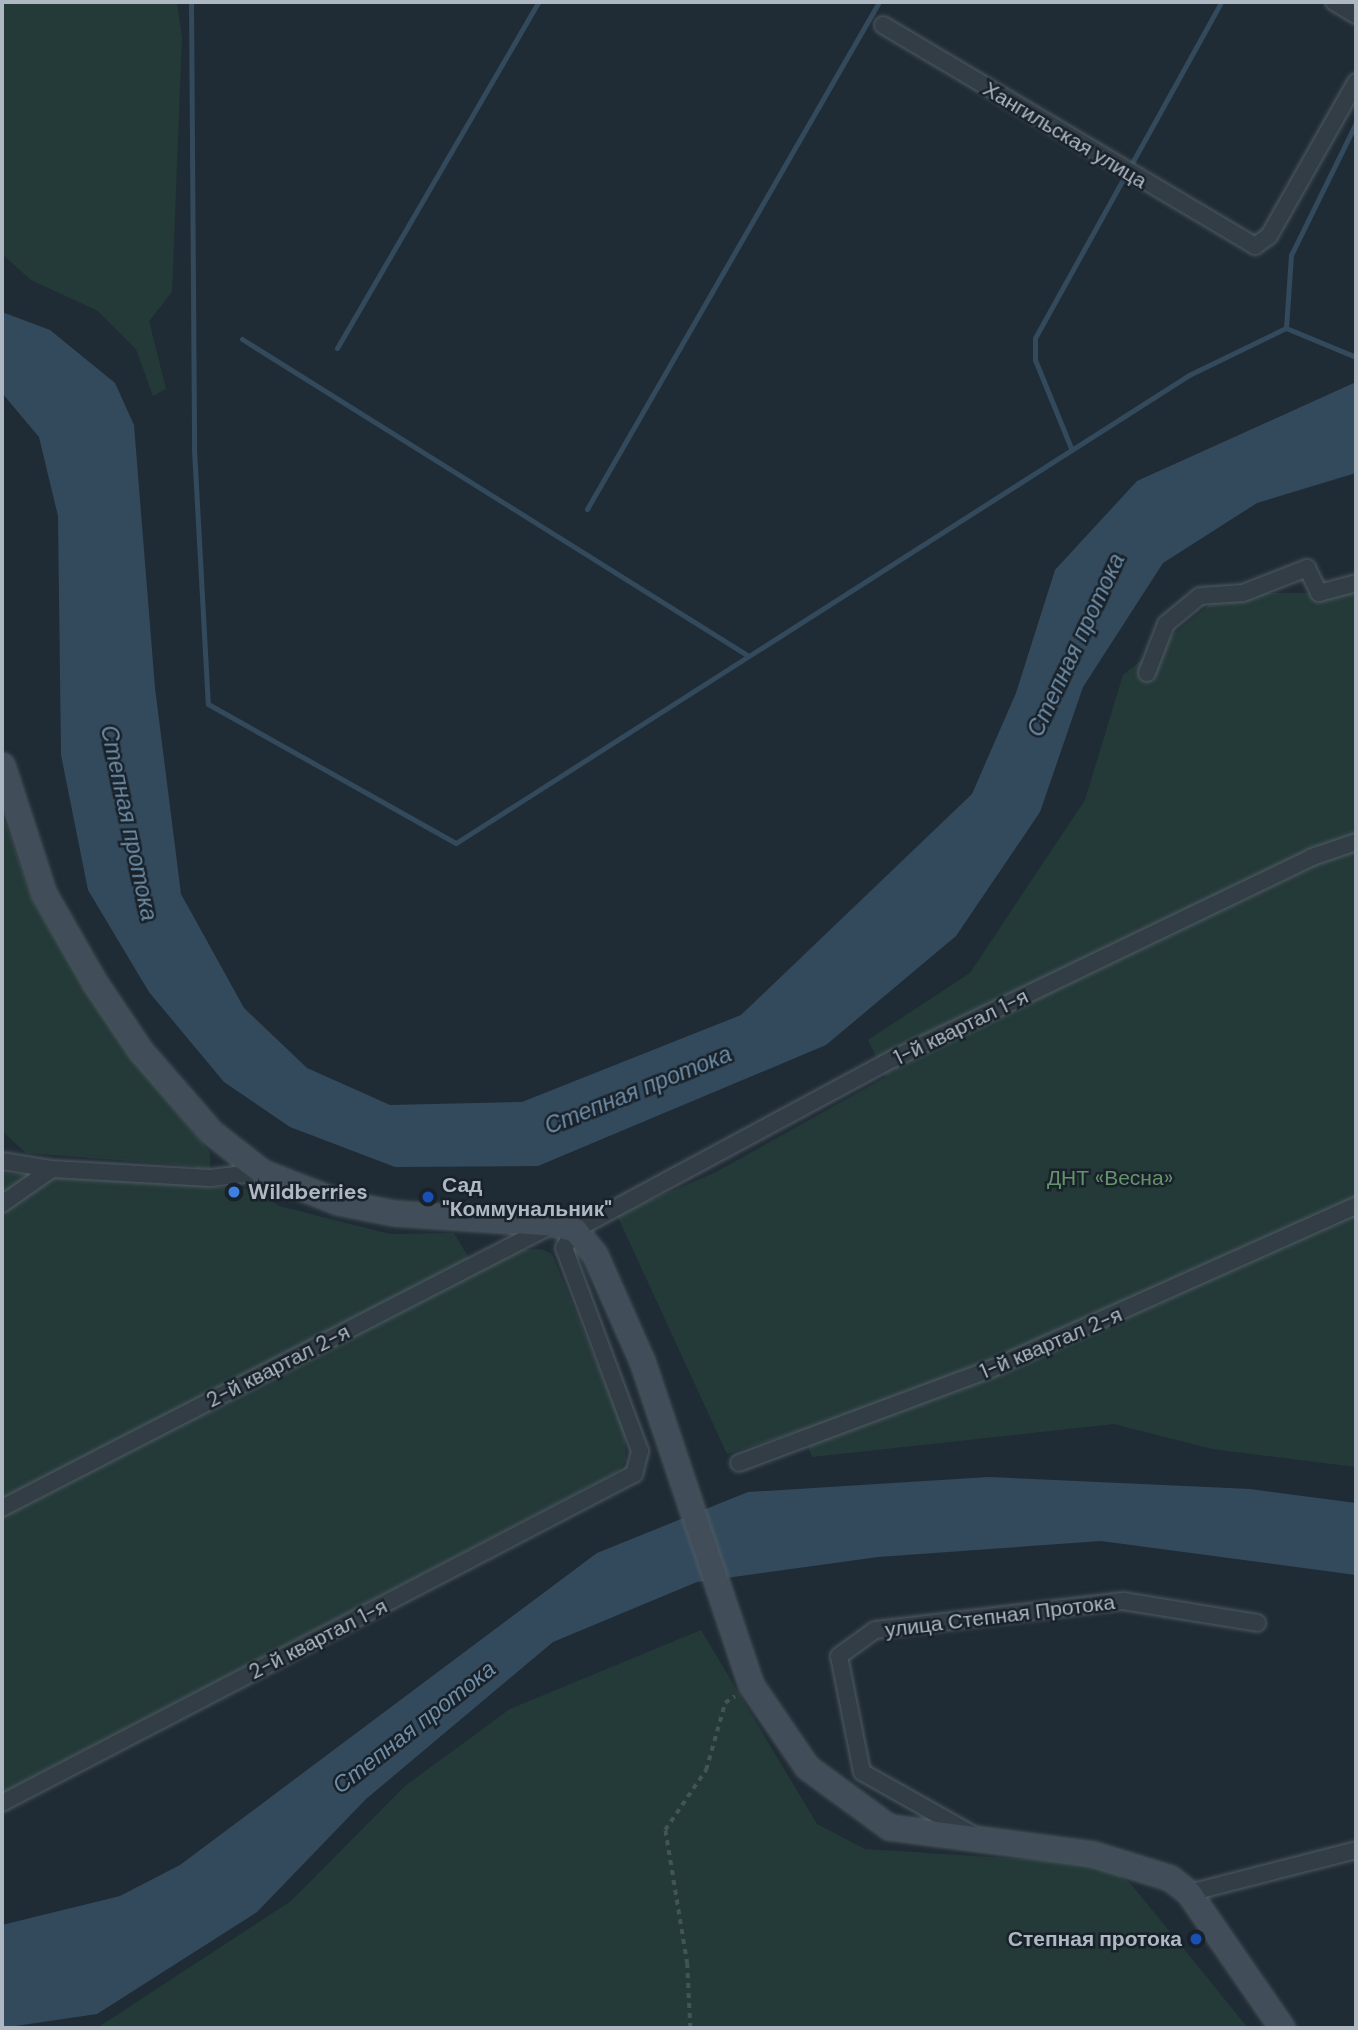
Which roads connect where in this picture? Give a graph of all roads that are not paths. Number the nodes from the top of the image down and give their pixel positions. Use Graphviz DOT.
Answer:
graph roads {
  1 [pos="1334,2"];
  2 [pos="1356,15"];
  3 [pos="883,25"];
  4 [pos="1356,82"];
  5 [pos="1356,583"];
  6 [pos="1147,673"];
  7 [pos="2,765"];
  8 [pos="1356,842"];
  9 [pos="2,1161"];
  10 [pos="52,1169"];
  11 [pos="262,1172"];
  12 [pos="2,1204"];
  13 [pos="1356,1206"];
  14 [pos="565,1227"];
  15 [pos="739,1463"];
  16 [pos="2,1508"];
  17 [pos="1257,1623"];
  18 [pos="2,1803"];
  19 [pos="983,1840"];
  20 [pos="1356,1850"];
  21 [pos="1189,1893"];
  22 [pos="1282,2028"];
  1 -- 2 [label="street"];
  3 -- 4 [label="street, Хангильская улица"];
  5 -- 6 [label="street"];
  7 -- 11 [label="street"];
  8 -- 14 [label="street, 1-й квартал 1-я"];
  9 -- 10 [label="street"];
  10 -- 11 [label="street"];
  10 -- 12 [label="street"];
  11 -- 14 [label="street"];
  13 -- 15 [label="street, 1-й квартал 2-я"];
  14 -- 16 [label="street, 2-й квартал 2-я"];
  14 -- 18 [label="street, 2-й квартал 1-я"];
  14 -- 19 [label="street"];
  17 -- 19 [label="street, улица Степная Протока"];
  19 -- 21 [label="street"];
  20 -- 21 [label="street"];
  21 -- 22 [label="street"];
}
